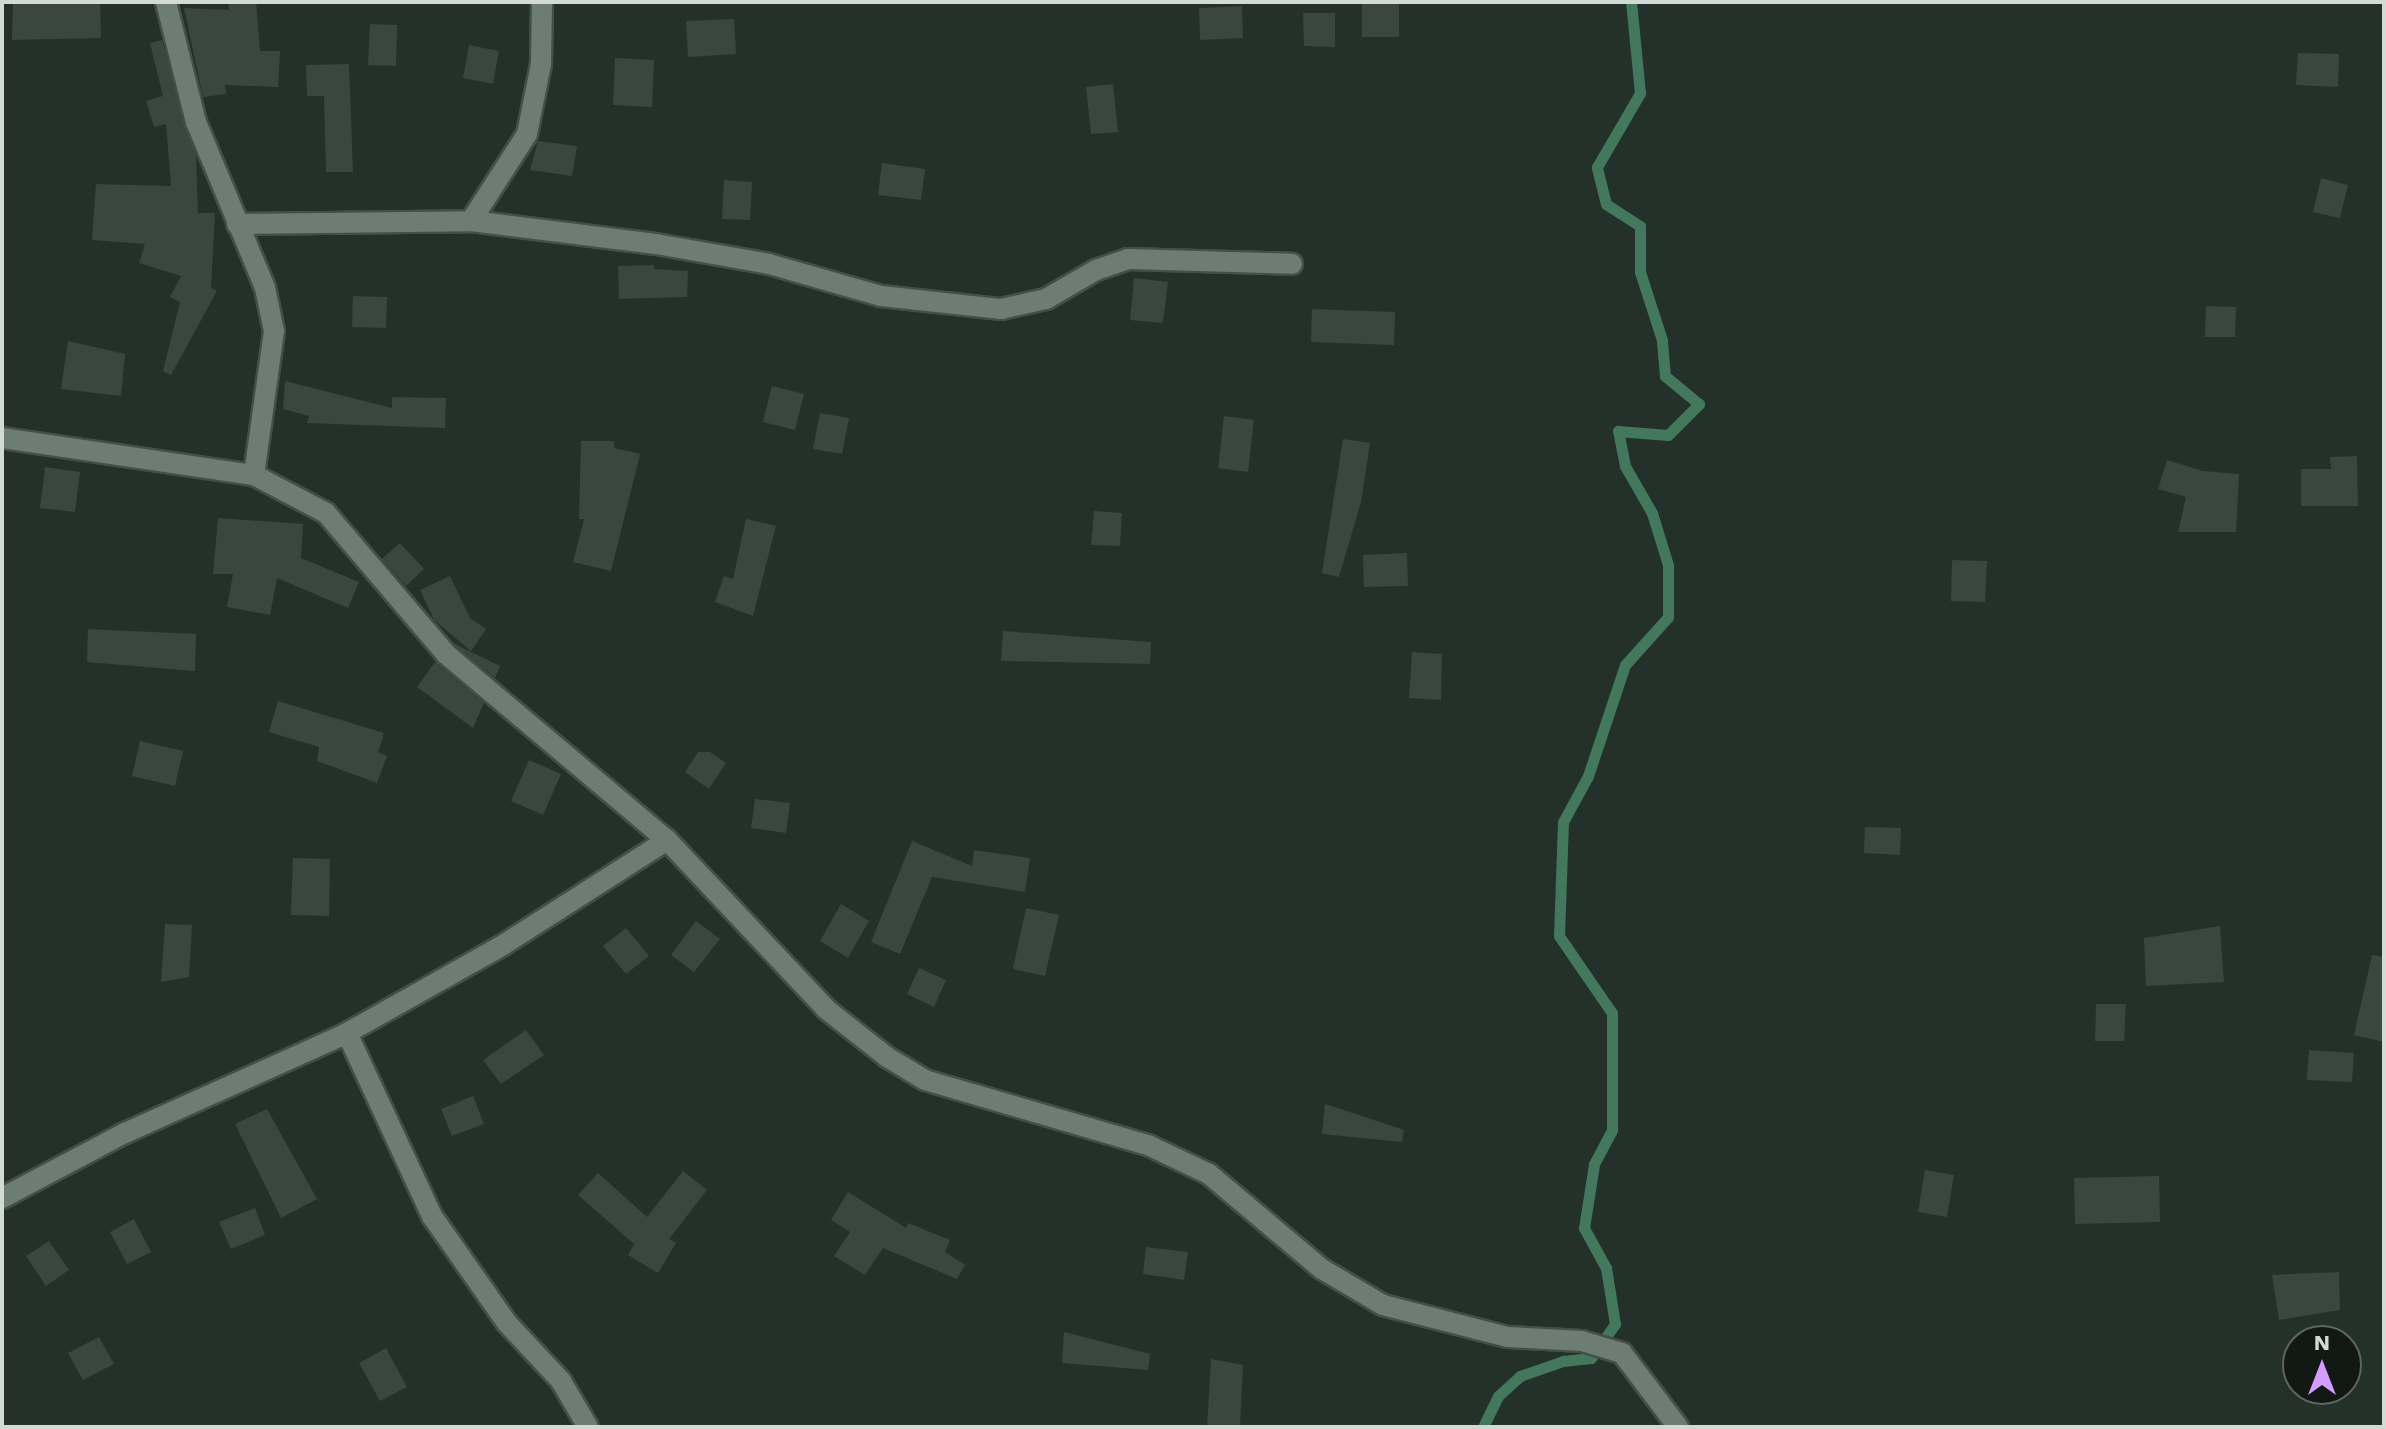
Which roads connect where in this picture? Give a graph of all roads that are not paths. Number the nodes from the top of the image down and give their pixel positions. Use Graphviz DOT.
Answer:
graph roads {
  1 [pos="166,2"];
  2 [pos="542,2"];
  3 [pos="471,221"];
  4 [pos="237,224"];
  5 [pos="1292,264"];
  6 [pos="2,438"];
  7 [pos="254,475"];
  8 [pos="667,840"];
  9 [pos="347,1033"];
  10 [pos="2,1198"];
  11 [pos="588,1427"];
  12 [pos="1678,1427"];
  1 -- 4 [label="street"];
  2 -- 3 [label="street"];
  3 -- 4 [label="street"];
  3 -- 5 [label="street"];
  4 -- 7 [label="street"];
  6 -- 7 [label="street"];
  7 -- 8 [label="street"];
  8 -- 9 [label="street"];
  8 -- 12 [label="street"];
  9 -- 10 [label="street"];
  9 -- 11 [label="street"];
}
